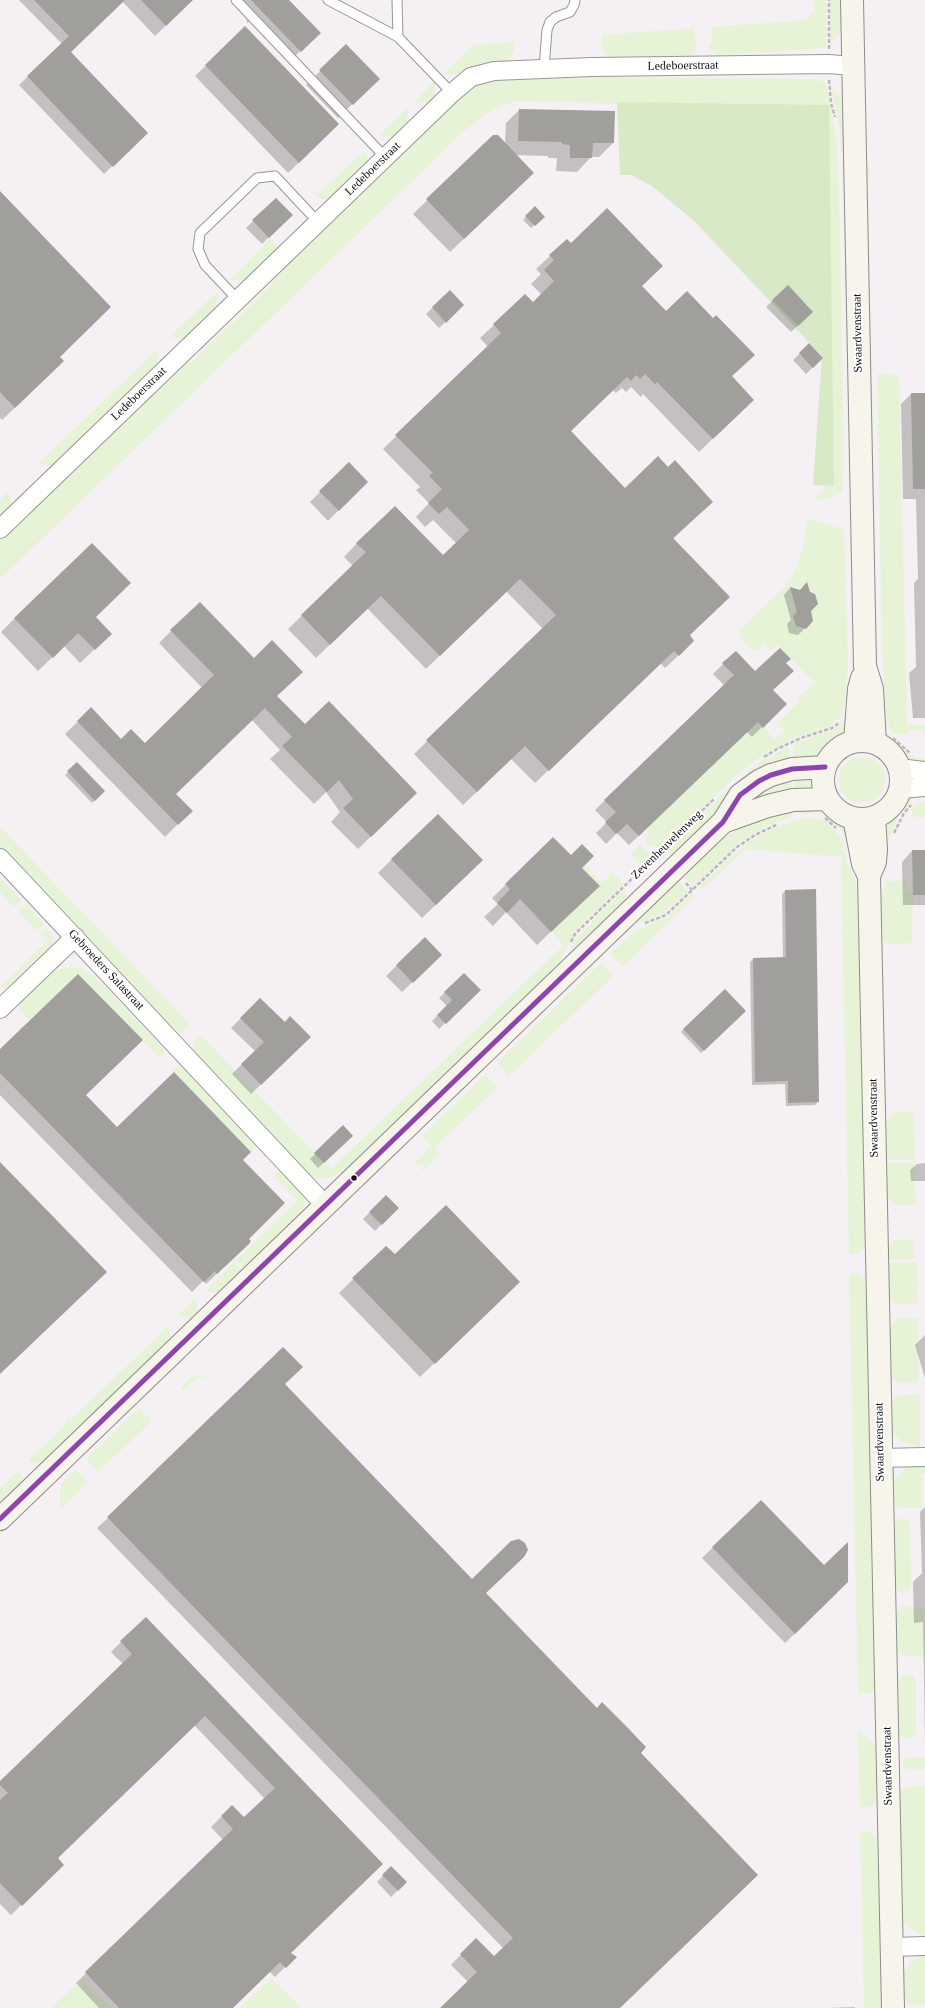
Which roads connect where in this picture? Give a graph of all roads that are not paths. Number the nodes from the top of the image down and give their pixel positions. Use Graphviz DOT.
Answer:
graph roads {
  1 [pos="236,0"];
  2 [pos="328,0"];
  3 [pos="397,0"];
  4 [pos="575,0"];
  5 [pos="852,0"];
  6 [pos="398,37"];
  7 [pos="853,66"];
  8 [pos="544,69"];
  9 [pos="452,93"];
  10 [pos="385,157"];
  11 [pos="318,222"];
  12 [pos="238,300"];
  13 [pos="0,528"];
  14 [pos="874,740"];
  15 [pos="906,761"];
  16 [pos="825,767"];
  17 [pos="925,771"];
  18 [pos="925,787"];
  19 [pos="900,789"];
  20 [pos="828,799"];
  21 [pos="864,818"];
  22 [pos="723,822"];
  23 [pos="0,858"];
  24 [pos="75,937"];
  25 [pos="0,1009"];
  26 [pos="326,1206"];
  27 [pos="925,1457"];
  28 [pos="880,1458"];
  29 [pos="0,1519"];
  30 [pos="925,1946"];
  31 [pos="892,1947"];
  32 [pos="893,2008"];
  1 -- 10 [label="lane"];
  2 -- 6 [label="lane"];
  3 -- 6 [label="lane"];
  4 -- 8 [label="lane"];
  5 -- 7 [label="street, Swaardvenstraat"];
  6 -- 9 [label="lane"];
  7 -- 8 [label="street, Ledeboerstraat"];
  7 -- 14 [label="street, Swaardvenstraat"];
  8 -- 9 [label="street, Ledeboerstraat"];
  9 -- 10 [label="street, Ledeboerstraat"];
  10 -- 11 [label="street, Ledeboerstraat"];
  11 -- 12 [label="street, Ledeboerstraat"];
  11 -- 12 [label="lane"];
  12 -- 13 [label="street, Ledeboerstraat"];
  14 -- 15 [label="street"];
  14 -- 16 [label="street"];
  15 -- 17 [label="street"];
  15 -- 19 [label="street"];
  16 -- 20 [label="street"];
  16 -- 22 [label="street, Zevenheuvelenweg"];
  18 -- 19 [label="street"];
  19 -- 21 [label="street"];
  20 -- 21 [label="street"];
  20 -- 22 [label="street, Zevenheuvelenweg"];
  21 -- 28 [label="street, Swaardvenstraat"];
  22 -- 26 [label="street, Zevenheuvelenweg"];
  23 -- 24 [label="street, Gebroeders Salastraat"];
  24 -- 25 [label="street"];
  24 -- 26 [label="street, Gebroeders Salastraat"];
  26 -- 29 [label="street, Zevenheuvelenweg"];
  27 -- 28 [label="street"];
  28 -- 31 [label="street, Swaardvenstraat"];
  30 -- 31 [label="street"];
  31 -- 32 [label="street, Swaardvenstraat"];
}
